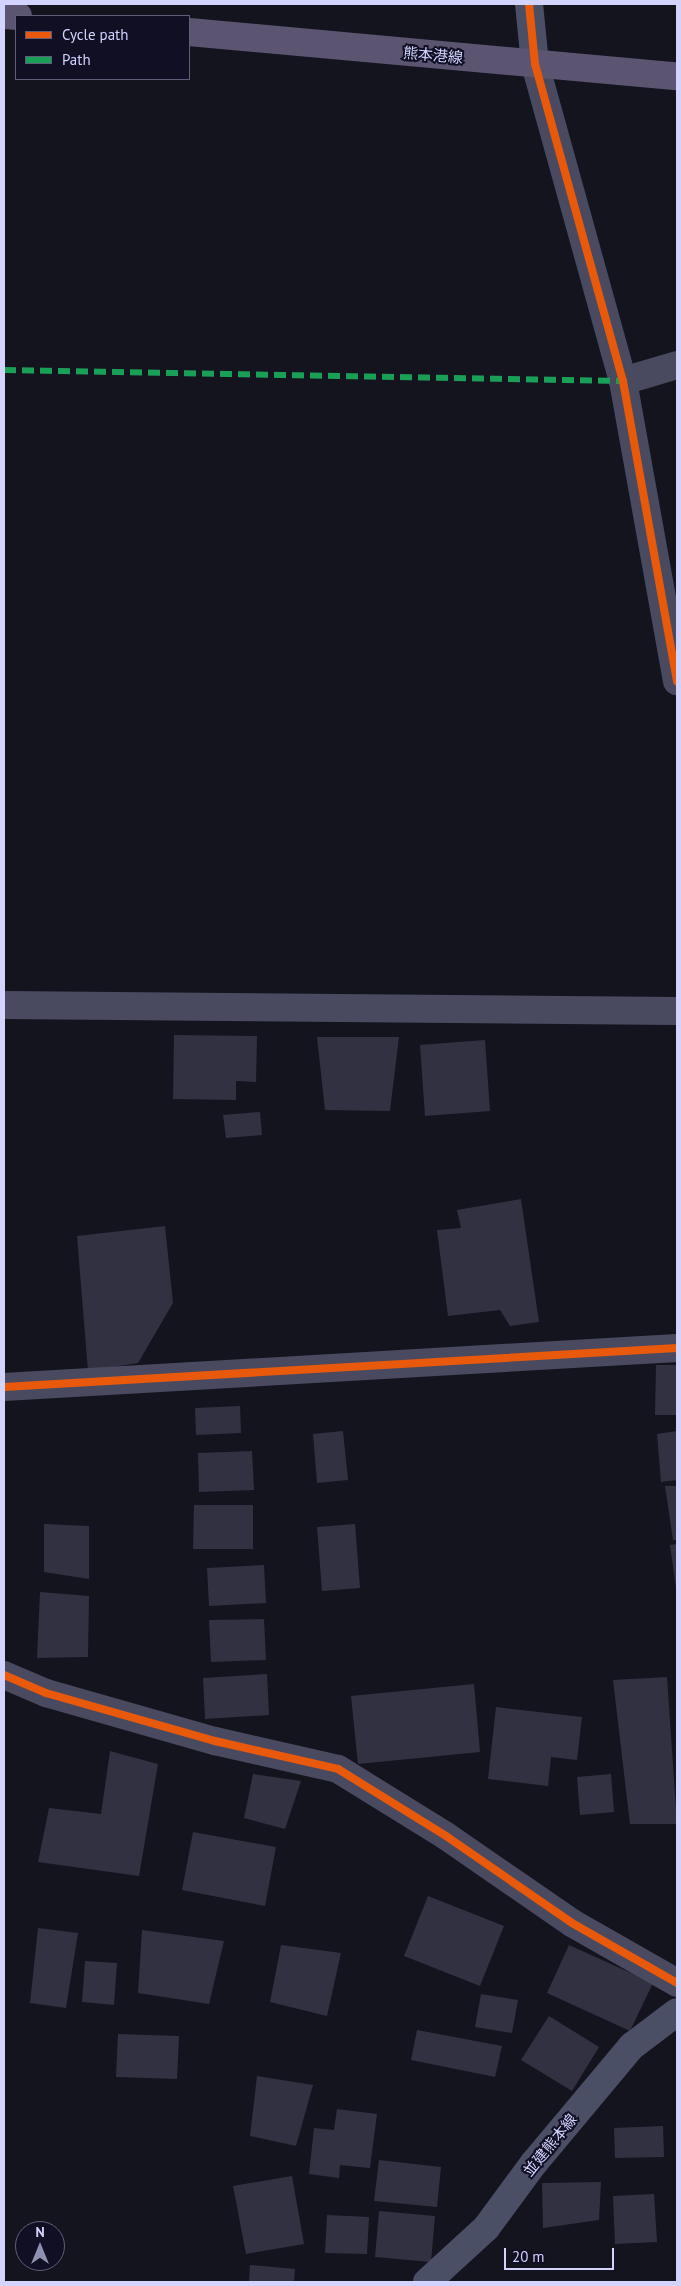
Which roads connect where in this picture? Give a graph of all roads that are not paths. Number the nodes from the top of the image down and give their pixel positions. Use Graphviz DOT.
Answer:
graph roads {
  1 [pos="529,4"];
  2 [pos="190,32"];
  3 [pos="535,64"];
  4 [pos="677,76"];
  5 [pos="677,365"];
  6 [pos="622,381"];
  7 [pos="677,681"];
  8 [pos="4,1005"];
  9 [pos="677,1011"];
  10 [pos="677,1348"];
  11 [pos="4,1387"];
  12 [pos="4,1675"];
  13 [pos="677,1982"];
  14 [pos="677,2012"];
  15 [pos="427,2282"];
  1 -- 3 [label="main road"];
  2 -- 3 [label="main road, 熊本港線"];
  3 -- 4 [label="main road, 熊本港線"];
  3 -- 6 [label="street"];
  5 -- 6 [label="street"];
  6 -- 7 [label="street"];
  8 -- 9 [label="street"];
  10 -- 11 [label="street"];
  12 -- 13 [label="street"];
  14 -- 15 [label="main road, 並建熊本線"];
}
